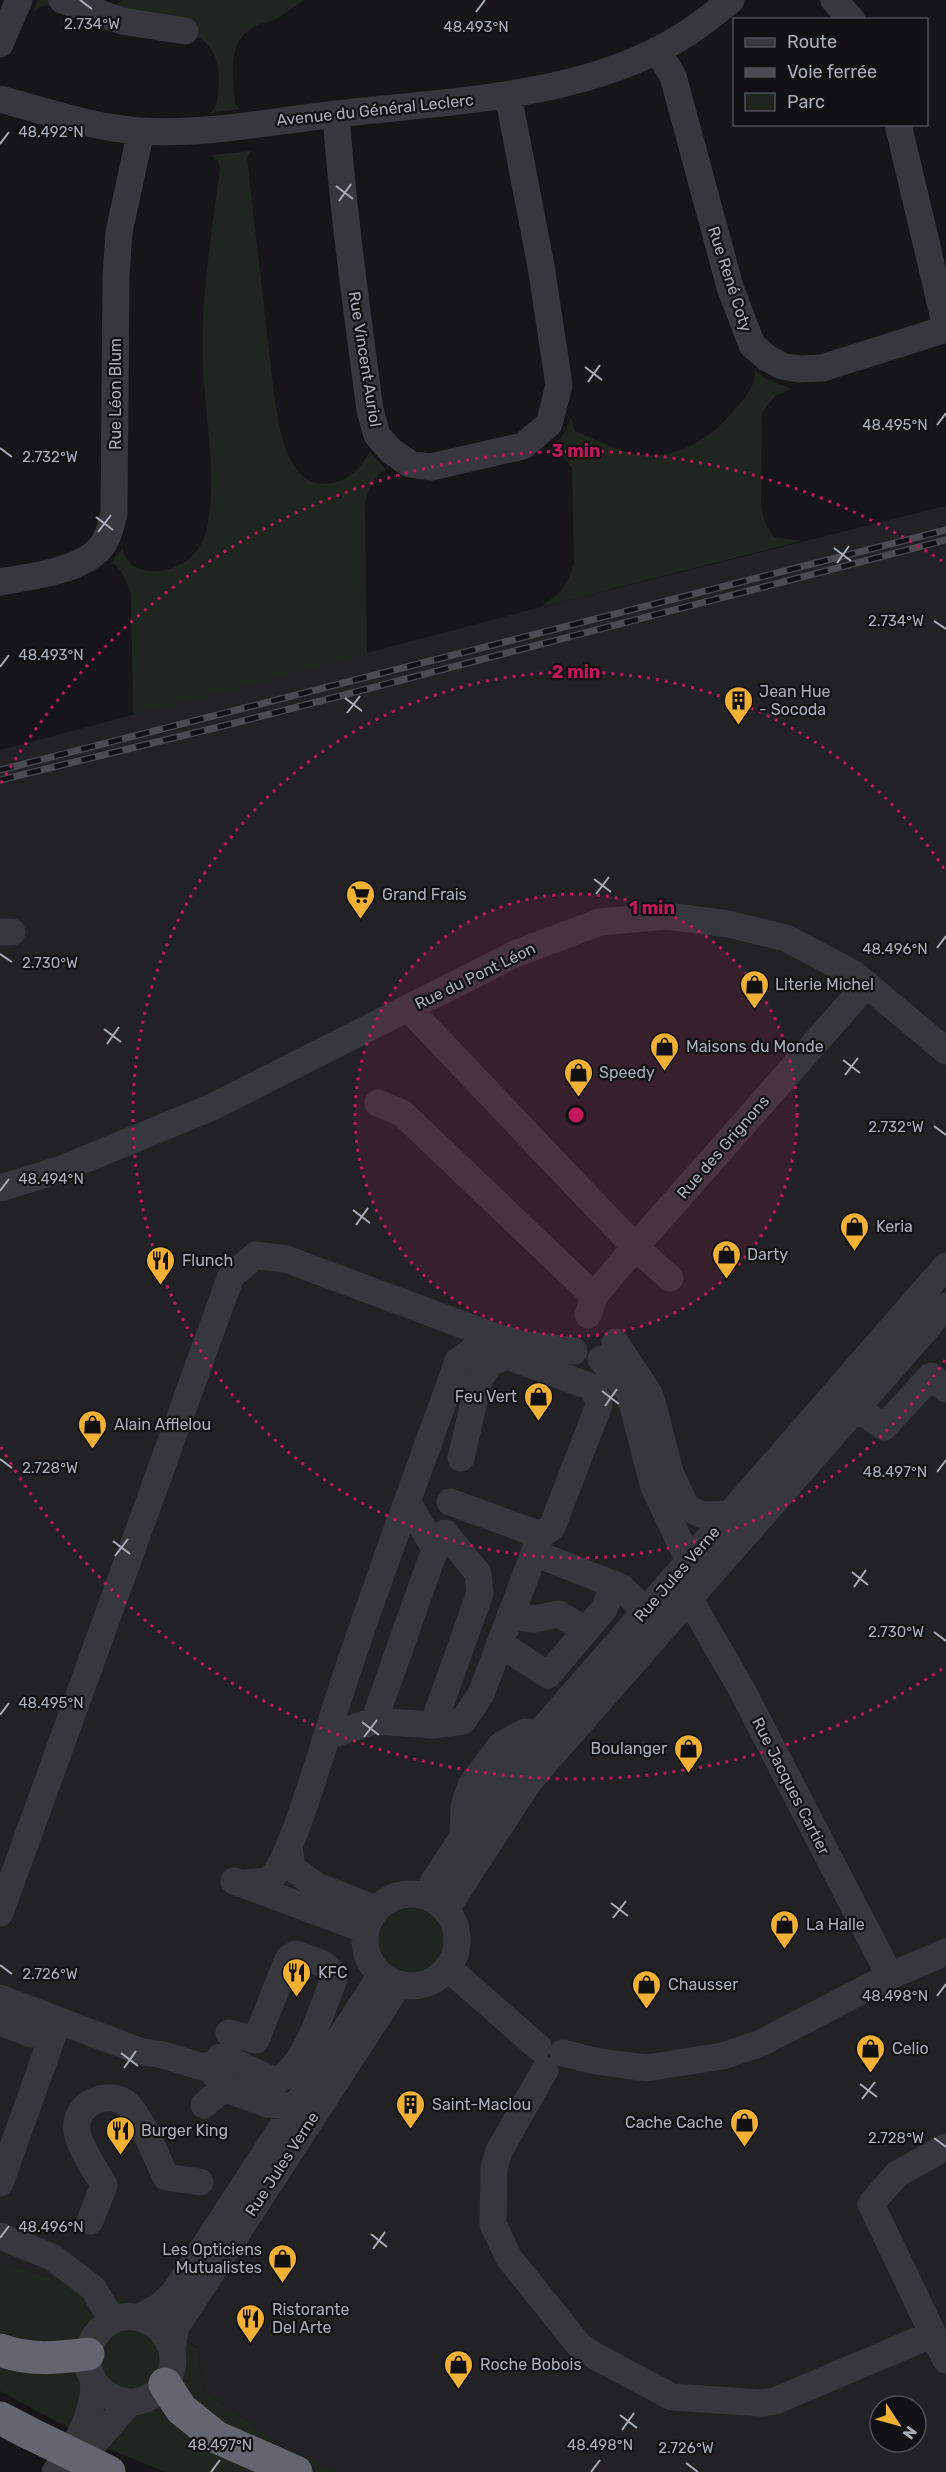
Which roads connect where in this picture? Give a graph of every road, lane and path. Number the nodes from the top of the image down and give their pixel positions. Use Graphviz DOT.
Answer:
graph roads {
  1 [pos="19,0"];
  2 [pos="62,0"];
  3 [pos="731,0"];
  4 [pos="834,0"];
  5 [pos="850,18"];
  6 [pos="185,31"];
  7 [pos="0,45"];
  8 [pos="657,51"];
  9 [pos="508,94"];
  10 [pos="0,99"];
  11 [pos="336,114"];
  12 [pos="898,126"];
  13 [pos="141,131"];
  14 [pos="946,328"];
  15 [pos="0,582"];
  16 [pos="867,984"];
  17 [pos="408,1008"];
  18 [pos="946,1051"];
  19 [pos="378,1103"];
  20 [pos="0,1188"];
  21 [pos="635,1247"];
  22 [pos="946,1266"];
  23 [pos="670,1278"];
  24 [pos="591,1306"];
  25 [pos="946,1306"];
  26 [pos="493,1336"];
  27 [pos="574,1351"];
  28 [pos="608,1351"];
  29 [pos="946,1389"];
  30 [pos="852,1411"];
  31 [pos="428,1444"];
  32 [pos="461,1458"];
  33 [pos="450,1502"];
  34 [pos="408,1503"];
  35 [pos="729,1514"];
  36 [pos="440,1541"];
  37 [pos="537,1544"];
  38 [pos="689,1560"];
  39 [pos="614,1584"];
  40 [pos="689,1598"];
  41 [pos="604,1609"];
  42 [pos="510,1616"];
  43 [pos="638,1619"];
  44 [pos="586,1630"];
  45 [pos="500,1644"];
  46 [pos="374,1721"];
  47 [pos="433,1725"];
  48 [pos="328,1736"];
  49 [pos="289,1846"];
  50 [pos="437,1903"];
  51 [pos="0,1913"];
  52 [pos="371,1920"];
  53 [pos="946,1952"];
  54 [pos="448,1968"];
  55 [pos="890,1976"];
  56 [pos="390,1980"];
  57 [pos="0,1998"];
  58 [pos="0,2022"];
  59 [pos="46,2024"];
  60 [pos="549,2057"];
  61 [pos="217,2070"];
  62 [pos="295,2107"];
  63 [pos="22,2119"];
  64 [pos="946,2147"];
  65 [pos="0,2154"];
  66 [pos="200,2182"];
  67 [pos="0,2183"];
  68 [pos="90,2221"];
  69 [pos="0,2236"];
  70 [pos="140,2318"];
  71 [pos="112,2320"];
  72 [pos="933,2334"];
  73 [pos="172,2348"];
  74 [pos="0,2350"];
  75 [pos="946,2360"];
  76 [pos="91,2368"];
  77 [pos="165,2384"];
  78 [pos="129,2402"];
  79 [pos="10,2435"];
  80 [pos="56,2472"];
  81 [pos="74,2472"];
  82 [pos="109,2472"];
  83 [pos="296,2472"];
  1 -- 7 [label="street"];
  2 -- 6 [label="street"];
  3 -- 8 [label="street, Avenue du Général Leclerc"];
  4 -- 5 [label="street"];
  8 -- 9 [label="street, Avenue du Général Leclerc"];
  8 -- 14 [label="street, Rue René Coty"];
  9 -- 11 [label="street, Avenue du Général Leclerc"];
  9 -- 11 [label="street, Rue Vincent Auriol"];
  10 -- 13 [label="street, Avenue du Général Leclerc"];
  11 -- 13 [label="street, Avenue du Général Leclerc"];
  12 -- 14 [label="street"];
  13 -- 15 [label="street, Rue Léon Blum"];
  16 -- 17 [label="street, Rue du Pont Léon"];
  16 -- 18 [label="street, Rue du Pont Léon"];
  16 -- 21 [label="street, Rue des Grignons"];
  17 -- 20 [label="street, Rue du Pont Léon"];
  17 -- 21 [label="street"];
  19 -- 24 [label="street"];
  21 -- 23 [label="street"];
  21 -- 24 [label="street, Rue des Grignons"];
  22 -- 35 [label="street, Rue Jules Verne"];
  24 -- 27 [label="street"];
  24 -- 28 [label="street"];
  25 -- 30 [label="street, Rue Jules Verne"];
  26 -- 27 [label="street"];
  26 -- 31 [label="street"];
  26 -- 51 [label="street"];
  27 -- 28 [label="street"];
  28 -- 35 [label="street"];
  28 -- 38 [label="street"];
  29 -- 30 [label="street"];
  30 -- 40 [label="street, Rue Jules Verne"];
  31 -- 32 [label="street"];
  31 -- 34 [label="street"];
  32 -- 33 [label="street"];
  32 -- 37 [label="street"];
  33 -- 36 [label="street"];
  33 -- 37 [label="street"];
  34 -- 36 [label="street"];
  34 -- 48 [label="street"];
  35 -- 38 [label="street, Rue Jules Verne"];
  36 -- 46 [label="street"];
  36 -- 47 [label="street"];
  37 -- 39 [label="street"];
  37 -- 42 [label="street"];
  38 -- 43 [label="street, Rue Jules Verne"];
  39 -- 41 [label="street"];
  39 -- 43 [label="street"];
  40 -- 50 [label="street, Rue Jules Verne"];
  40 -- 55 [label="street, Rue Jacques Cartier"];
  41 -- 43 [label="street"];
  41 -- 44 [label="street"];
  42 -- 44 [label="street"];
  42 -- 45 [label="street"];
  43 -- 50 [label="street, Rue Jules Verne"];
  44 -- 45 [label="street"];
  45 -- 47 [label="street"];
  46 -- 47 [label="street"];
  46 -- 48 [label="street"];
  48 -- 49 [label="street"];
  49 -- 52 [label="street"];
  49 -- 52 [label="street"];
  50 -- 52 [label="street"];
  50 -- 54 [label="street"];
  52 -- 56 [label="street"];
  53 -- 55 [label="street"];
  54 -- 56 [label="street"];
  54 -- 60 [label="street"];
  55 -- 60 [label="street"];
  56 -- 62 [label="street, Rue Jules Verne"];
  56 -- 73 [label="street, Rue Jules Verne"];
  57 -- 59 [label="street"];
  58 -- 59 [label="street"];
  59 -- 61 [label="street"];
  59 -- 63 [label="street"];
  60 -- 72 [label="street"];
  61 -- 61 [label="street"];
  61 -- 62 [label="street"];
  62 -- 70 [label="street, Rue Jules Verne"];
  63 -- 65 [label="street"];
  63 -- 67 [label="street"];
  64 -- 72 [label="street"];
  66 -- 68 [label="street"];
  69 -- 71 [label="street"];
  70 -- 71 [label="street"];
  70 -- 73 [label="street"];
  71 -- 76 [label="street"];
  72 -- 75 [label="street"];
  73 -- 77 [label="street"];
  74 -- 76 [label="highway"];
  76 -- 78 [label="street"];
  76 -- 80 [label="street"];
  77 -- 78 [label="street"];
  77 -- 83 [label="highway"];
  78 -- 81 [label="street"];
  79 -- 80 [label="highway"];
  79 -- 82 [label="highway, bridge"];
}
